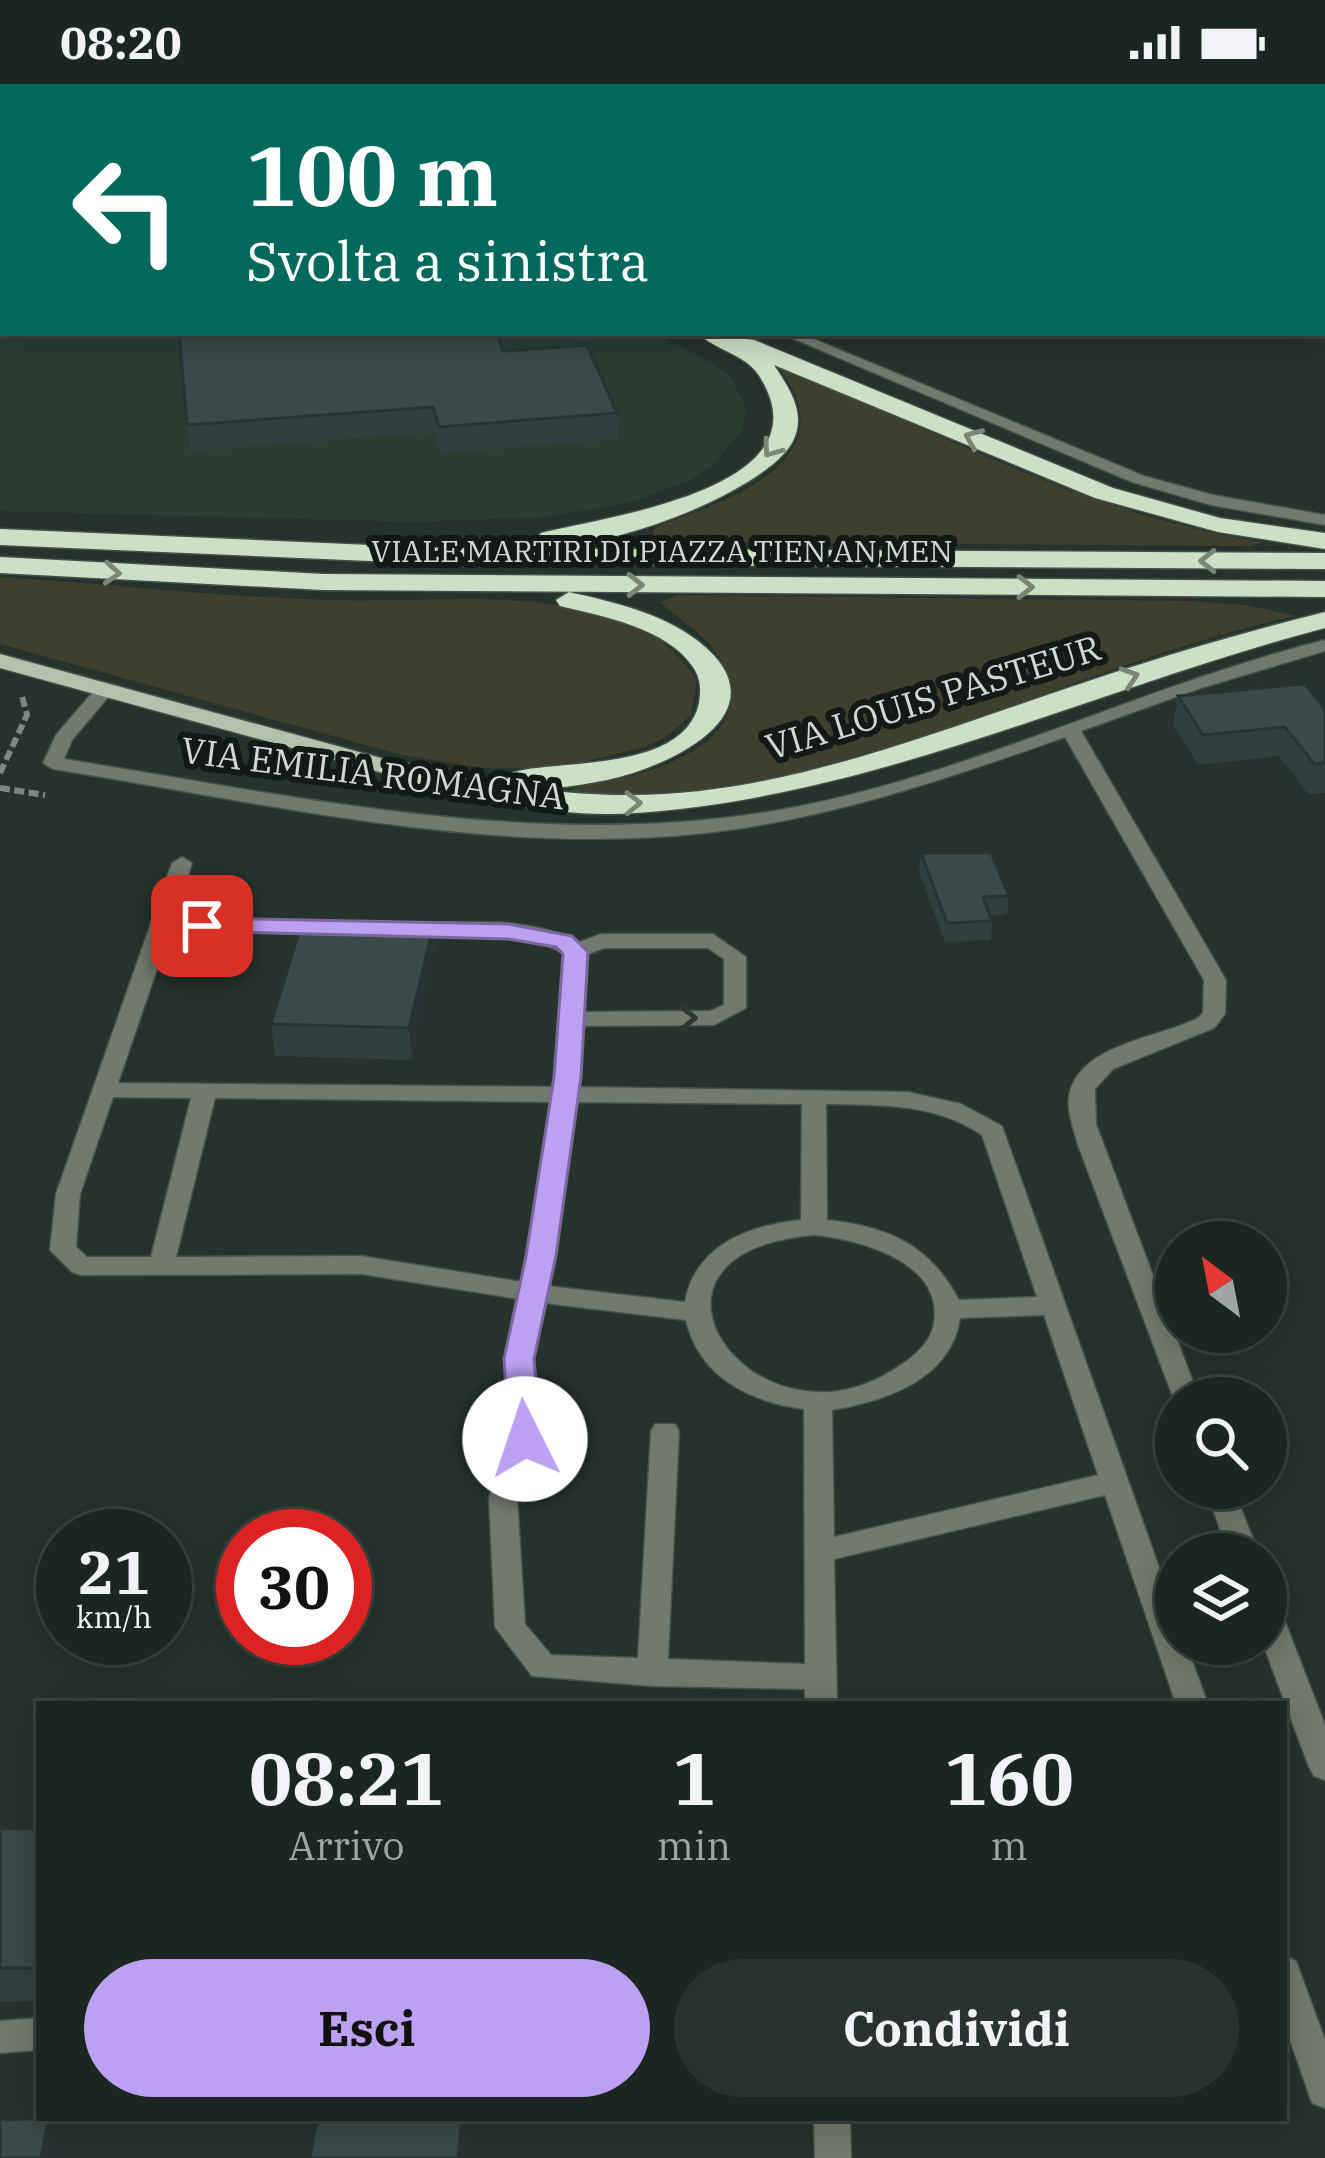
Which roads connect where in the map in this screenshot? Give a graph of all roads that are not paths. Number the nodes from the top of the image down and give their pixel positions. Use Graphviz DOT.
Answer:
graph roads {
  1 [pos="716,336"];
  2 [pos="720,336"];
  3 [pos="795,336"];
  4 [pos="1325,520"];
  5 [pos="0,537"];
  6 [pos="74,542"];
  7 [pos="1325,542"];
  8 [pos="1325,561"];
  9 [pos="0,565"];
  10 [pos="224,580"];
  11 [pos="1325,589"];
  12 [pos="1325,620"];
  13 [pos="1325,645"];
  14 [pos="0,661"];
  15 [pos="105,690"];
  16 [pos="1070,728"];
  17 [pos="394,770"];
  18 [pos="182,863"];
  19 [pos="160,924"];
  20 [pos="575,952"];
  21 [pos="571,1019"];
  22 [pos="103,1090"];
  23 [pos="206,1091"];
  24 [pos="565,1092"];
  25 [pos="814,1097"];
  26 [pos="814,1227"];
  27 [pos="161,1268"];
  28 [pos="534,1294"];
  29 [pos="1054,1304"];
  30 [pos="946,1310"];
  31 [pos="694,1312"];
  32 [pos="1177,1377"];
  33 [pos="818,1401"];
  34 [pos="665,1431"];
  35 [pos="1115,1482"];
  36 [pos="817,1552"];
  37 [pos="1286,1665"];
  38 [pos="652,1674"];
  39 [pos="821,1691"];
  40 [pos="1191,1701"];
  41 [pos="1325,1767"];
  42 [pos="1287,1981"];
  43 [pos="36,2034"];
  44 [pos="0,2037"];
  45 [pos="1325,2091"];
  46 [pos="832,2121"];
  47 [pos="833,2158"];
  1 -- 6 [label="highway, one-way"];
  7 -- 2 [label="highway, one-way"];
  3 -- 4 [label="street"];
  5 -- 6 [label="highway, VIALE MARTIRI DI PIAZZA TIEN AN MEN"];
  8 -- 6 [label="highway, VIALE MARTIRI DI PIAZZA TIEN AN MEN, one-way"];
  9 -- 10 [label="highway, VIALE MARTIRI DI PIAZZA TIEN AN MEN, one-way"];
  10 -- 11 [label="highway, VIALE MARTIRI DI PIAZZA TIEN AN MEN, one-way"];
  10 -- 17 [label="highway"];
  17 -- 12 [label="highway, VIA LOUIS PASTEUR, one-way"];
  13 -- 16 [label="street, VIA EMILIA ROMAGNA"];
  14 -- 15 [label="main road, VIA LOUIS PASTEUR"];
  15 -- 16 [label="street, VIA EMILIA ROMAGNA"];
  15 -- 17 [label="main road, VIA LOUIS PASTEUR"];
  16 -- 32 [label="street"];
  18 -- 19 [label="street"];
  19 -- 20 [label="street"];
  19 -- 22 [label="street"];
  20 -- 21 [label="street"];
  21 -- 20 [label="street, one-way"];
  21 -- 24 [label="street"];
  22 -- 23 [label="street"];
  22 -- 27 [label="street"];
  23 -- 24 [label="street"];
  23 -- 27 [label="street"];
  24 -- 25 [label="street"];
  24 -- 28 [label="street"];
  25 -- 26 [label="street"];
  25 -- 29 [label="street"];
  26 -- 30 [label="street"];
  26 -- 31 [label="street"];
  27 -- 28 [label="street"];
  28 -- 31 [label="street"];
  28 -- 38 [label="street"];
  29 -- 30 [label="street"];
  29 -- 35 [label="street"];
  30 -- 33 [label="street"];
  31 -- 33 [label="street"];
  33 -- 36 [label="street"];
  34 -- 38 [label="street"];
  35 -- 36 [label="street"];
  35 -- 40 [label="street"];
  36 -- 39 [label="street"];
  37 -- 41 [label="street"];
  38 -- 39 [label="street"];
  42 -- 45 [label="street"];
  43 -- 44 [label="street"];
  46 -- 47 [label="street"];
}
